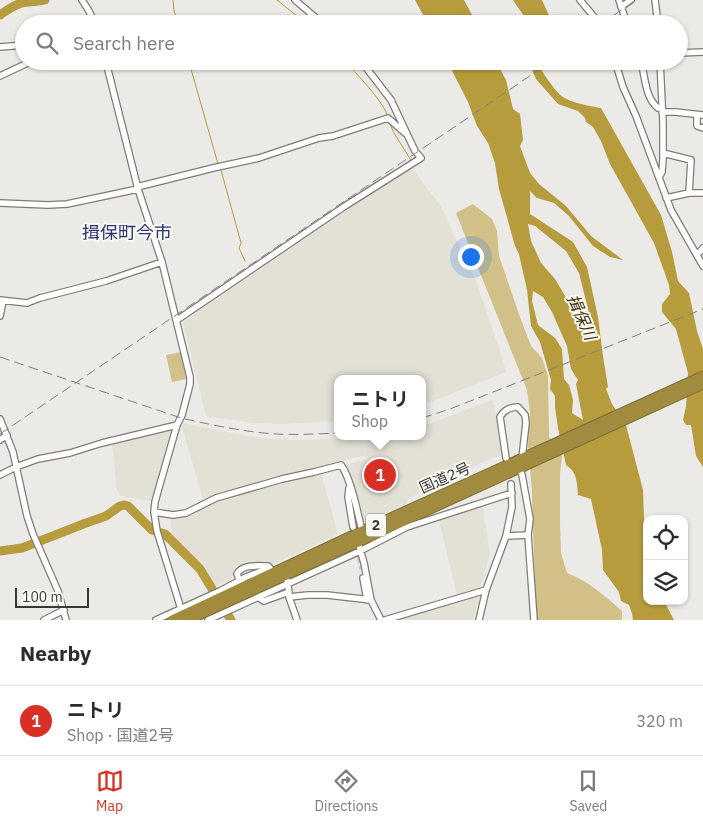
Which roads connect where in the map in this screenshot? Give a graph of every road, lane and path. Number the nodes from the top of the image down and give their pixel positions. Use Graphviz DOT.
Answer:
graph roads {
  1 [pos="82,0"];
  2 [pos="296,0"];
  3 [pos="580,0"];
  4 [pos="620,0"];
  5 [pos="632,0"];
  6 [pos="655,0"];
  7 [pos="621,7"];
  8 [pos="92,15"];
  9 [pos="313,15"];
  10 [pos="592,15"];
  11 [pos="624,15"];
  12 [pos="657,15"];
  13 [pos="15,46"];
  14 [pos="0,47"];
  15 [pos="7,47"];
  16 [pos="703,52"];
  17 [pos="0,53"];
  18 [pos="688,53"];
  19 [pos="15,69"];
  20 [pos="108,70"];
  21 [pos="368,70"];
  22 [pos="618,70"];
  23 [pos="643,70"];
  24 [pos="660,70"];
  25 [pos="0,76"];
  26 [pos="662,110"];
  27 [pos="700,115"];
  28 [pos="703,128"];
  29 [pos="408,136"];
  30 [pos="663,153"];
  31 [pos="659,177"];
  32 [pos="137,188"];
  33 [pos="689,192"];
  34 [pos="703,193"];
  35 [pos="666,198"];
  36 [pos="0,203"];
  37 [pos="703,248"];
  38 [pos="697,255"];
  39 [pos="162,262"];
  40 [pos="703,266"];
  41 [pos="2,300"];
  42 [pos="0,316"];
  43 [pos="177,320"];
  44 [pos="703,376"];
  45 [pos="703,384"];
  46 [pos="0,419"];
  47 [pos="177,425"];
  48 [pos="7,435"];
  49 [pos="0,440"];
  50 [pos="506,458"];
  51 [pos="528,458"];
  52 [pos="16,467"];
  53 [pos="519,468"];
  54 [pos="0,475"];
  55 [pos="349,484"];
  56 [pos="511,484"];
  57 [pos="512,493"];
  58 [pos="154,512"];
  59 [pos="358,529"];
  60 [pos="528,535"];
  61 [pos="506,536"];
  62 [pos="359,546"];
  63 [pos="362,569"];
  64 [pos="272,570"];
  65 [pos="239,579"];
  66 [pos="287,580"];
  67 [pos="486,590"];
  68 [pos="289,594"];
  69 [pos="259,598"];
  70 [pos="369,600"];
  71 [pos="221,602"];
  72 [pos="64,610"];
  73 [pos="184,616"];
  74 [pos="44,620"];
  75 [pos="66,620"];
  76 [pos="156,620"];
  77 [pos="172,620"];
  78 [pos="208,620"];
  79 [pos="297,620"];
  80 [pos="380,620"];
  81 [pos="386,620"];
  82 [pos="479,620"];
  83 [pos="534,620"];
  1 -- 8 [label="street"];
  2 -- 9 [label="street"];
  3 -- 10 [label="street"];
  4 -- 7 [label="street"];
  5 -- 7 [label="street"];
  6 -- 12 [label="street"];
  7 -- 11 [label="street"];
  13 -- 15 [label="street"];
  14 -- 15 [label="street"];
  15 -- 17 [label="street"];
  16 -- 18 [label="street"];
  19 -- 25 [label="street"];
  20 -- 32 [label="street"];
  21 -- 29 [label="street"];
  22 -- 31 [label="street"];
  23 -- 26 [label="street"];
  24 -- 26 [label="street"];
  26 -- 27 [label="street"];
  26 -- 30 [label="street"];
  27 -- 28 [label="street"];
  29 -- 32 [label="street"];
  29 -- 43 [label="street"];
  30 -- 31 [label="street"];
  30 -- 33 [label="street"];
  31 -- 35 [label="street"];
  32 -- 36 [label="street"];
  32 -- 39 [label="street"];
  33 -- 34 [label="street"];
  33 -- 35 [label="street"];
  35 -- 38 [label="street"];
  37 -- 38 [label="street"];
  38 -- 40 [label="street"];
  39 -- 41 [label="street"];
  39 -- 43 [label="street"];
  41 -- 42 [label="street"];
  43 -- 47 [label="street"];
  44 -- 51 [label="highway, 国道2号 / 2"];
  45 -- 51 [label="highway, 国道2号 / 2"];
  46 -- 48 [label="street"];
  47 -- 52 [label="street"];
  47 -- 58 [label="street"];
  48 -- 49 [label="street"];
  48 -- 52 [label="street"];
  50 -- 51 [label="street"];
  51 -- 53 [label="highway, 国道2号 / 2"];
  51 -- 59 [label="highway, 国道2号 / 2"];
  52 -- 54 [label="street"];
  52 -- 72 [label="street"];
  53 -- 60 [label="street"];
  53 -- 62 [label="highway, 国道2号 / 2"];
  55 -- 58 [label="street"];
  55 -- 59 [label="street"];
  55 -- 59 [label="street"];
  56 -- 57 [label="street"];
  57 -- 61 [label="street"];
  57 -- 62 [label="street"];
  58 -- 73 [label="street"];
  59 -- 64 [label="highway, 国道2号 / 2"];
  60 -- 61 [label="street"];
  60 -- 83 [label="street"];
  61 -- 67 [label="street"];
  62 -- 66 [label="highway, 国道2号 / 2"];
  62 -- 70 [label="street"];
  63 -- 70 [label="street"];
  64 -- 65 [label="street"];
  64 -- 71 [label="highway, 国道2号 / 2"];
  66 -- 68 [label="street"];
  66 -- 71 [label="highway, 国道2号 / 2"];
  67 -- 81 [label="street"];
  67 -- 82 [label="street"];
  68 -- 69 [label="street"];
  68 -- 70 [label="street"];
  68 -- 79 [label="street"];
  70 -- 80 [label="street"];
  71 -- 73 [label="highway, 国道2号 / 2"];
  71 -- 73 [label="street"];
  71 -- 78 [label="street"];
  72 -- 74 [label="street"];
  72 -- 75 [label="street"];
  73 -- 76 [label="street"];
  73 -- 77 [label="highway, 国道2号 / 2"];
}
